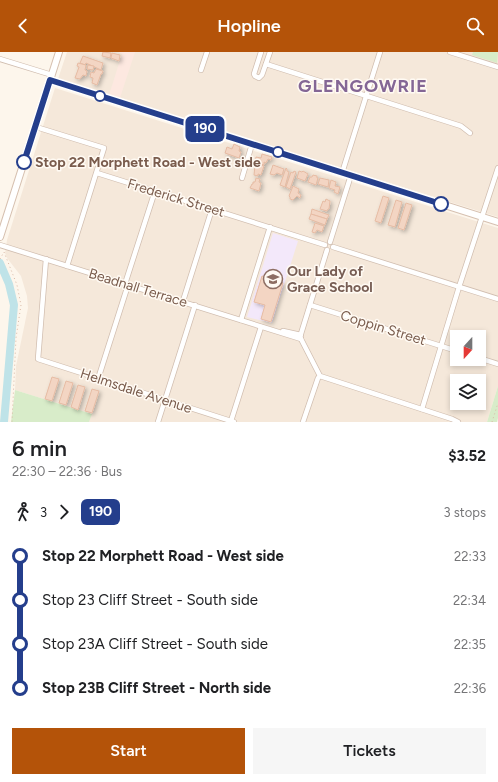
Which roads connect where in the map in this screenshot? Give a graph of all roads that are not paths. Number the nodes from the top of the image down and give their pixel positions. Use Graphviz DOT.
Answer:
graph roads {
  1 [pos="59,52"];
  2 [pos="207,52"];
  3 [pos="260,52"];
  4 [pos="270,52"];
  5 [pos="380,52"];
  6 [pos="450,52"];
  7 [pos="0,59"];
  8 [pos="266,64"];
  9 [pos="498,67"];
  10 [pos="201,70"];
  11 [pos="51,78"];
  12 [pos="365,96"];
  13 [pos="36,127"];
  14 [pos="470,133"];
  15 [pos="252,144"];
  16 [pos="498,168"];
  17 [pos="342,172"];
  18 [pos="97,173"];
  19 [pos="351,175"];
  20 [pos="242,178"];
  21 [pos="155,191"];
  22 [pos="212,209"];
  23 [pos="482,217"];
  24 [pos="498,222"];
  25 [pos="270,227"];
  26 [pos="0,237"];
  27 [pos="0,245"];
  28 [pos="328,246"];
  29 [pos="46,259"];
  30 [pos="67,266"];
  31 [pos="127,284"];
  32 [pos="460,287"];
  33 [pos="498,300"];
  34 [pos="183,302"];
  35 [pos="195,305"];
  36 [pos="310,305"];
  37 [pos="241,320"];
  38 [pos="261,327"];
  39 [pos="301,337"];
  40 [pos="442,346"];
  41 [pos="450,349"];
  42 [pos="486,360"];
  43 [pos="498,364"];
  44 [pos="320,376"];
  45 [pos="98,379"];
  46 [pos="164,400"];
  47 [pos="422,409"];
  48 [pos="451,420"];
  49 [pos="233,421"];
  50 [pos="158,422"];
  51 [pos="304,422"];
  52 [pos="458,422"];
  1 -- 11 [label="street"];
  2 -- 10 [label="street"];
  3 -- 8 [label="street"];
  4 -- 8 [label="street"];
  5 -- 12 [label="street"];
  6 -- 9 [label="street"];
  7 -- 11 [label="street"];
  8 -- 12 [label="street"];
  11 -- 13 [label="street"];
  11 -- 15 [label="street"];
  12 -- 14 [label="street"];
  12 -- 17 [label="street"];
  13 -- 18 [label="street"];
  13 -- 26 [label="street"];
  15 -- 17 [label="street"];
  15 -- 20 [label="street"];
  16 -- 23 [label="street"];
  17 -- 19 [label="street"];
  18 -- 21 [label="street, Frederick Street"];
  18 -- 30 [label="street"];
  19 -- 23 [label="street"];
  19 -- 28 [label="street"];
  21 -- 22 [label="street, Frederick Street"];
  21 -- 31 [label="street"];
  22 -- 25 [label="street, Frederick Street"];
  22 -- 34 [label="street"];
  23 -- 24 [label="street"];
  23 -- 32 [label="street"];
  25 -- 28 [label="street, Frederick Street"];
  25 -- 37 [label="street"];
  27 -- 29 [label="street, Beadnall Terrace"];
  28 -- 32 [label="street"];
  28 -- 36 [label="street"];
  29 -- 30 [label="street, Beadnall Terrace"];
  29 -- 45 [label="street, Helmsdale Avenue"];
  30 -- 31 [label="street, Beadnall Terrace"];
  31 -- 34 [label="street, Beadnall Terrace"];
  31 -- 45 [label="street"];
  32 -- 33 [label="street"];
  32 -- 40 [label="street"];
  34 -- 35 [label="street, Beadnall Terrace"];
  35 -- 37 [label="street, Beadnall Terrace"];
  35 -- 46 [label="street"];
  36 -- 39 [label="street"];
  36 -- 40 [label="street, Coppin Street"];
  37 -- 38 [label="street, Beadnall Terrace"];
  38 -- 39 [label="street, Beadnall Terrace"];
  38 -- 49 [label="street"];
  39 -- 44 [label="street"];
  40 -- 41 [label="street, Coppin Street"];
  40 -- 47 [label="street"];
  42 -- 43 [label="street"];
  44 -- 47 [label="street"];
  44 -- 51 [label="street"];
  45 -- 46 [label="street, Helmsdale Avenue"];
  46 -- 49 [label="street, Helmsdale Avenue"];
  46 -- 50 [label="street"];
  47 -- 48 [label="street"];
  48 -- 52 [label="street"];
}
